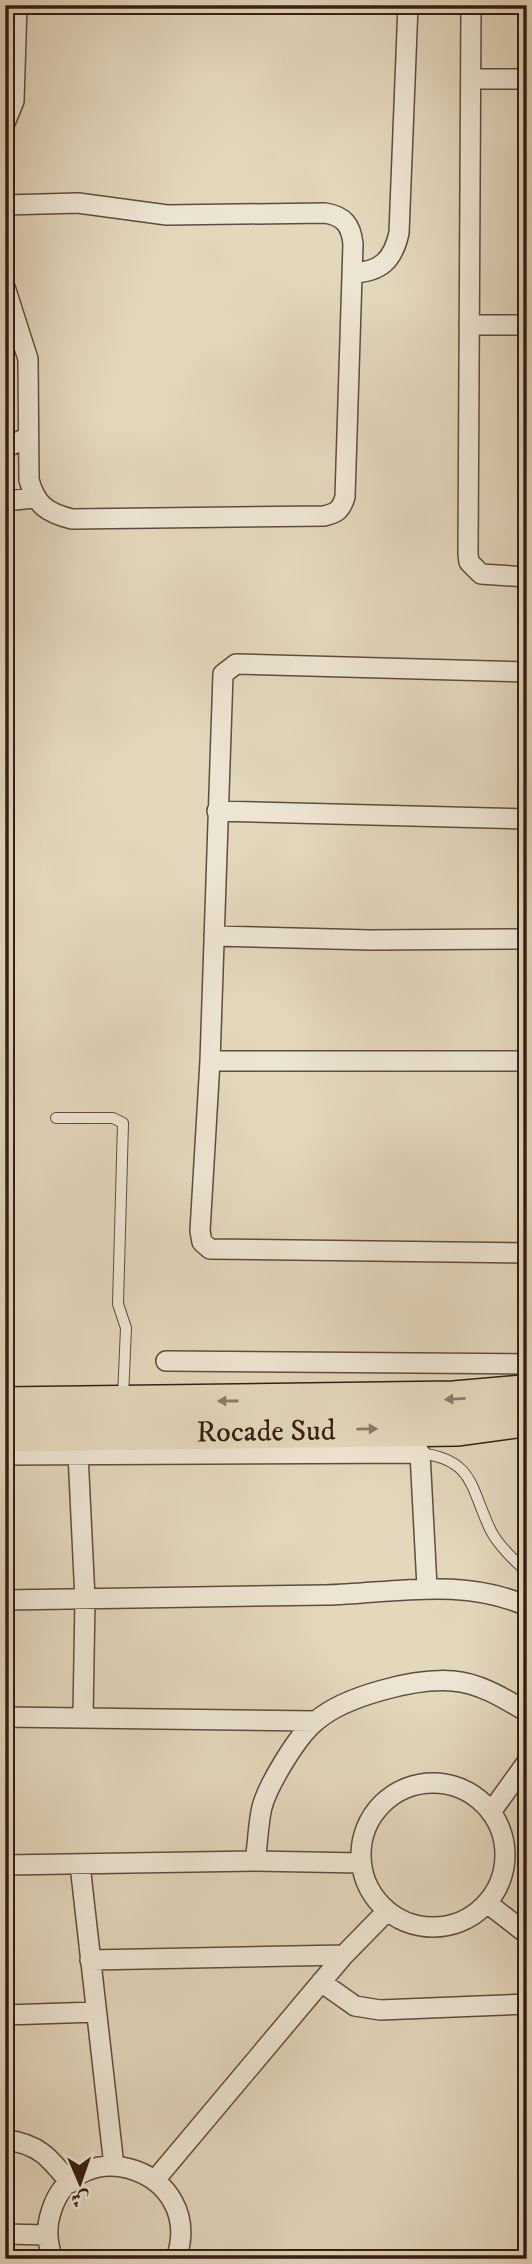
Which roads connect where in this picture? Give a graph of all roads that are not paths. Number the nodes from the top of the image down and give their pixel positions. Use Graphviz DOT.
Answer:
graph roads {
  1 [pos="17,5"];
  2 [pos="408,5"];
  3 [pos="471,5"];
  4 [pos="471,79"];
  5 [pos="527,79"];
  6 [pos="5,123"];
  7 [pos="5,205"];
  8 [pos="352,273"];
  9 [pos="5,287"];
  10 [pos="470,325"];
  11 [pos="527,325"];
  12 [pos="28,437"];
  13 [pos="5,448"];
  14 [pos="34,498"];
  15 [pos="5,501"];
  16 [pos="527,577"];
  17 [pos="527,672"];
  18 [pos="217,811"];
  19 [pos="527,819"];
  20 [pos="214,936"];
  21 [pos="527,939"];
  22 [pos="210,1061"];
  23 [pos="527,1061"];
  24 [pos="56,1118"];
  25 [pos="527,1253"];
  26 [pos="166,1361"];
  27 [pos="525,1397"];
  28 [pos="123,1401"];
  29 [pos="5,1405"];
  30 [pos="5,1434"];
  31 [pos="420,1453"];
  32 [pos="78,1454"];
  33 [pos="5,1455"];
  34 [pos="527,1575"];
  35 [pos="427,1587"];
  36 [pos="85,1599"];
  37 [pos="5,1600"];
  38 [pos="523,1605"];
  39 [pos="527,1712"];
  40 [pos="83,1716"];
  41 [pos="5,1717"];
  42 [pos="316,1721"];
  43 [pos="527,1762"];
  44 [pos="491,1812"];
  45 [pos="255,1861"];
  46 [pos="361,1863"];
  47 [pos="5,1865"];
  48 [pos="80,1865"];
  49 [pos="487,1903"];
  50 [pos="387,1911"];
  51 [pos="527,1934"];
  52 [pos="344,1955"];
  53 [pos="90,1960"];
  54 [pos="321,1982"];
  55 [pos="527,2004"];
  56 [pos="96,2012"];
  57 [pos="5,2015"];
  58 [pos="5,2140"];
  59 [pos="114,2166"];
  60 [pos="155,2180"];
  61 [pos="70,2183"];
  62 [pos="5,2234"];
  63 [pos="47,2235"];
  64 [pos="53,2259"];
  65 [pos="176,2259"];
  1 -- 6 [label="street"];
  2 -- 8 [label="street"];
  3 -- 4 [label="street"];
  4 -- 5 [label="street"];
  4 -- 10 [label="street"];
  7 -- 8 [label="street"];
  8 -- 14 [label="street"];
  9 -- 12 [label="street"];
  10 -- 11 [label="street"];
  10 -- 16 [label="street"];
  12 -- 13 [label="street"];
  12 -- 14 [label="street"];
  14 -- 15 [label="street"];
  17 -- 18 [label="street"];
  18 -- 19 [label="street"];
  18 -- 20 [label="street"];
  20 -- 21 [label="street"];
  20 -- 22 [label="street"];
  22 -- 23 [label="street"];
  22 -- 25 [label="street"];
  24 -- 28 [label="lane"];
  26 -- 27 [label="street"];
  27 -- 28 [label="highway, Rocade Sud, one-way"];
  30 -- 27 [label="highway, Rocade Sud, one-way"];
  28 -- 29 [label="highway, Rocade Sud"];
  31 -- 32 [label="street"];
  31 -- 34 [label="lane"];
  31 -- 35 [label="street"];
  32 -- 33 [label="street"];
  32 -- 36 [label="street"];
  34 -- 38 [label="lane"];
  35 -- 36 [label="street"];
  35 -- 38 [label="street"];
  36 -- 37 [label="street"];
  36 -- 40 [label="street"];
  39 -- 42 [label="street"];
  40 -- 41 [label="street"];
  40 -- 42 [label="street"];
  42 -- 45 [label="street"];
  43 -- 44 [label="street"];
  44 -- 46 [label="street"];
  44 -- 49 [label="street"];
  45 -- 46 [label="street"];
  45 -- 48 [label="street"];
  46 -- 50 [label="street"];
  47 -- 48 [label="street"];
  48 -- 53 [label="street"];
  49 -- 50 [label="street"];
  49 -- 51 [label="street"];
  50 -- 52 [label="street"];
  52 -- 53 [label="street"];
  52 -- 54 [label="street"];
  53 -- 56 [label="street"];
  54 -- 55 [label="street"];
  54 -- 60 [label="street"];
  56 -- 57 [label="street"];
  56 -- 59 [label="street"];
  58 -- 61 [label="street"];
  59 -- 60 [label="street"];
  59 -- 61 [label="street"];
  60 -- 65 [label="street"];
  61 -- 63 [label="street"];
  62 -- 63 [label="street"];
  63 -- 64 [label="street"];
}
